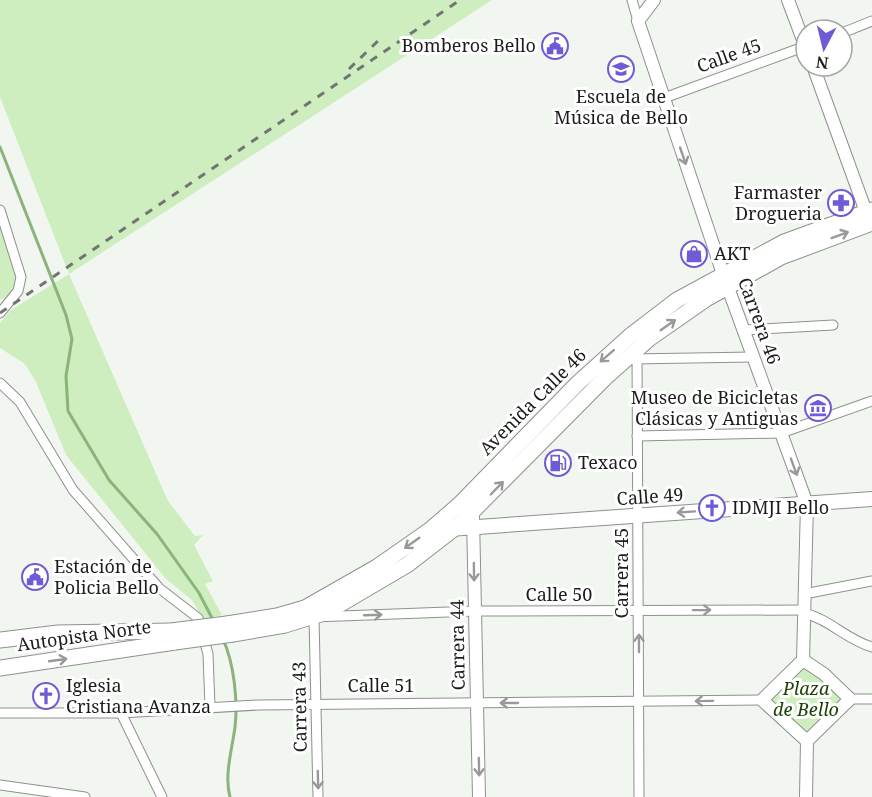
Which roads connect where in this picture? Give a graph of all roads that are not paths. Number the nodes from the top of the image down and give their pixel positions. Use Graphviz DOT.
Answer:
graph roads {
  1 [pos="632,0"];
  2 [pos="654,0"];
  3 [pos="788,0"];
  4 [pos="795,18"];
  5 [pos="638,21"];
  6 [pos="872,21"];
  7 [pos="854,28"];
  8 [pos="794,51"];
  9 [pos="818,78"];
  10 [pos="664,98"];
  11 [pos="0,210"];
  12 [pos="871,219"];
  13 [pos="725,280"];
  14 [pos="0,313"];
  15 [pos="833,325"];
  16 [pos="744,330"];
  17 [pos="633,356"];
  18 [pos="753,357"];
  19 [pos="0,383"];
  20 [pos="872,401"];
  21 [pos="782,433"];
  22 [pos="637,436"];
  23 [pos="472,492"];
  24 [pos="872,499"];
  25 [pos="807,504"];
  26 [pos="473,511"];
  27 [pos="638,516"];
  28 [pos="474,527"];
  29 [pos="454,528"];
  30 [pos="430,530"];
  31 [pos="872,581"];
  32 [pos="804,594"];
  33 [pos="475,611"];
  34 [pos="639,611"];
  35 [pos="804,611"];
  36 [pos="314,617"];
  37 [pos="230,629"];
  38 [pos="173,636"];
  39 [pos="0,640"];
  40 [pos="872,646"];
  41 [pos="803,660"];
  42 [pos="0,668"];
  43 [pos="850,699"];
  44 [pos="872,699"];
  45 [pos="762,700"];
  46 [pos="639,702"];
  47 [pos="477,703"];
  48 [pos="316,704"];
  49 [pos="210,707"];
  50 [pos="0,713"];
  51 [pos="121,713"];
  52 [pos="807,741"];
  53 [pos="0,785"];
  54 [pos="85,797"];
  55 [pos="162,797"];
  56 [pos="318,797"];
  57 [pos="479,797"];
  58 [pos="639,797"];
  59 [pos="806,797"];
  1 -- 5 [label="street, Carrera 46"];
  2 -- 5 [label="street"];
  3 -- 4 [label="street"];
  5 -- 10 [label="street, Carrera 46"];
  6 -- 7 [label="street"];
  8 -- 10 [label="street, Calle 45"];
  9 -- 12 [label="street"];
  10 -- 13 [label="street, Carrera 46, one-way"];
  11 -- 14 [label="street"];
  12 -- 13 [label="main road, Avenida Calle 46"];
  13 -- 16 [label="street, Carrera 46"];
  17 -- 13 [label="main road, Avenida Calle 46, one-way"];
  13 -- 23 [label="main road, Avenida Calle 46, one-way"];
  15 -- 16 [label="street"];
  16 -- 18 [label="street, Carrera 46"];
  17 -- 18 [label="street"];
  17 -- 22 [label="street, Carrera 45"];
  26 -- 17 [label="main road, Avenida Calle 46, one-way"];
  18 -- 21 [label="street, Carrera 46"];
  19 -- 49 [label="street"];
  20 -- 21 [label="street"];
  21 -- 22 [label="street"];
  21 -- 25 [label="street, Carrera 46, one-way"];
  22 -- 27 [label="street, Carrera 45"];
  23 -- 26 [label="street, Carrera 44"];
  23 -- 30 [label="main road, Avenida Calle 46"];
  24 -- 25 [label="main road, Calle 49"];
  25 -- 27 [label="main road, Calle 49, one-way"];
  25 -- 32 [label="street, Carrera 46"];
  26 -- 28 [label="street, Carrera 44"];
  26 -- 29 [label="main road, Avenida Calle 46"];
  27 -- 28 [label="main road, Calle 49"];
  27 -- 34 [label="street, Carrera 45"];
  28 -- 29 [label="main road, Calle 49"];
  28 -- 33 [label="street, Carrera 44, one-way"];
  29 -- 30 [label="main road, Calle 49"];
  29 -- 36 [label="main road, Avenida Calle 46"];
  30 -- 37 [label="main road, Avenida Calle 46, one-way"];
  31 -- 32 [label="street"];
  32 -- 35 [label="street, Carrera 46"];
  33 -- 34 [label="street, Calle 50"];
  36 -- 33 [label="street, Calle 50, one-way"];
  33 -- 47 [label="street, Carrera 44"];
  34 -- 35 [label="street, Calle 50, one-way"];
  46 -- 34 [label="street, Carrera 45, one-way"];
  35 -- 40 [label="street, Calle 50"];
  35 -- 41 [label="street, Carrera 46"];
  36 -- 37 [label="main road, Avenida Calle 46"];
  36 -- 48 [label="street, Carrera 43"];
  37 -- 38 [label="main road, bridge"];
  38 -- 39 [label="main road, Autopista Norte"];
  42 -- 38 [label="main road, Autopista Norte, one-way"];
  41 -- 43 [label="street"];
  41 -- 45 [label="street"];
  43 -- 44 [label="street"];
  43 -- 52 [label="street"];
  45 -- 46 [label="street, Calle 51, one-way"];
  45 -- 52 [label="street"];
  46 -- 47 [label="street, Calle 51, one-way"];
  46 -- 58 [label="street, Carrera 45"];
  47 -- 48 [label="street, Calle 51"];
  47 -- 57 [label="street, Carrera 44, one-way"];
  48 -- 49 [label="street, Calle 51"];
  48 -- 56 [label="street, Carrera 43, one-way"];
  49 -- 51 [label="street, Calle 51"];
  50 -- 51 [label="street, Calle 51"];
  51 -- 55 [label="street"];
  52 -- 59 [label="street"];
  53 -- 54 [label="street"];
}
